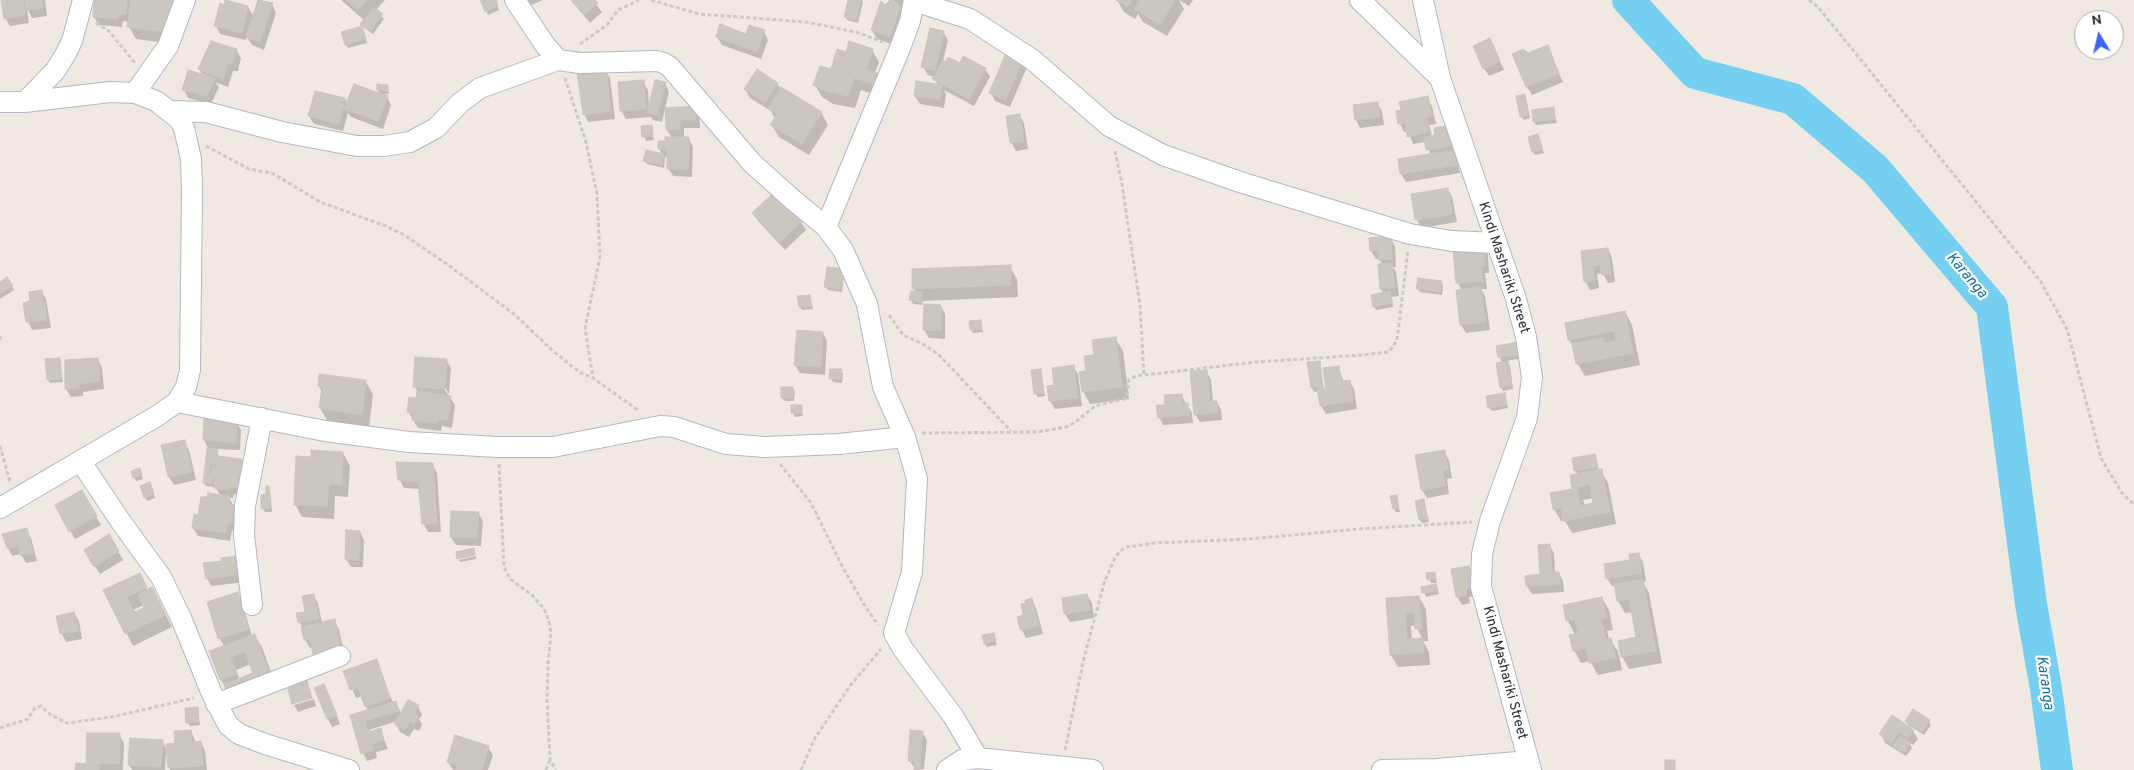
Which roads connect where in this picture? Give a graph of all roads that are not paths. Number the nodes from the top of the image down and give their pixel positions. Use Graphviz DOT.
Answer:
graph roads {
  1 [pos="185,0"];
  2 [pos="516,0"];
  3 [pos="914,0"];
  4 [pos="1360,0"];
  5 [pos="1423,0"];
  6 [pos="82,3"];
  7 [pos="556,57"];
  8 [pos="1440,78"];
  9 [pos="140,85"];
  10 [pos="0,102"];
  11 [pos="25,102"];
  12 [pos="170,111"];
  13 [pos="826,226"];
  14 [pos="1496,243"];
  15 [pos="177,402"];
  16 [pos="262,418"];
  17 [pos="904,435"];
  18 [pos="81,462"];
  19 [pos="7,504"];
  20 [pos="252,605"];
  21 [pos="340,656"];
  22 [pos="214,699"];
  23 [pos="978,758"];
  24 [pos="1529,765"];
  25 [pos="349,770"];
  26 [pos="947,770"];
  27 [pos="1093,770"];
  28 [pos="1382,770"];
  1 -- 9 [label="street"];
  2 -- 7 [label="street"];
  3 -- 13 [label="street"];
  3 -- 14 [label="street"];
  4 -- 8 [label="street"];
  5 -- 8 [label="street, Kindi Mashariki Street"];
  6 -- 11 [label="street"];
  7 -- 12 [label="street"];
  7 -- 13 [label="street"];
  8 -- 14 [label="street, Kindi Mashariki Street"];
  9 -- 11 [label="street"];
  9 -- 12 [label="street"];
  10 -- 11 [label="street"];
  12 -- 15 [label="street"];
  13 -- 17 [label="street"];
  14 -- 24 [label="street, Kindi Mashariki Street"];
  15 -- 16 [label="street"];
  15 -- 18 [label="street"];
  16 -- 17 [label="street"];
  16 -- 20 [label="street"];
  17 -- 23 [label="street"];
  18 -- 19 [label="street"];
  18 -- 22 [label="street"];
  21 -- 22 [label="street"];
  22 -- 25 [label="street"];
  23 -- 26 [label="street"];
  23 -- 27 [label="street"];
  24 -- 28 [label="street"];
}
